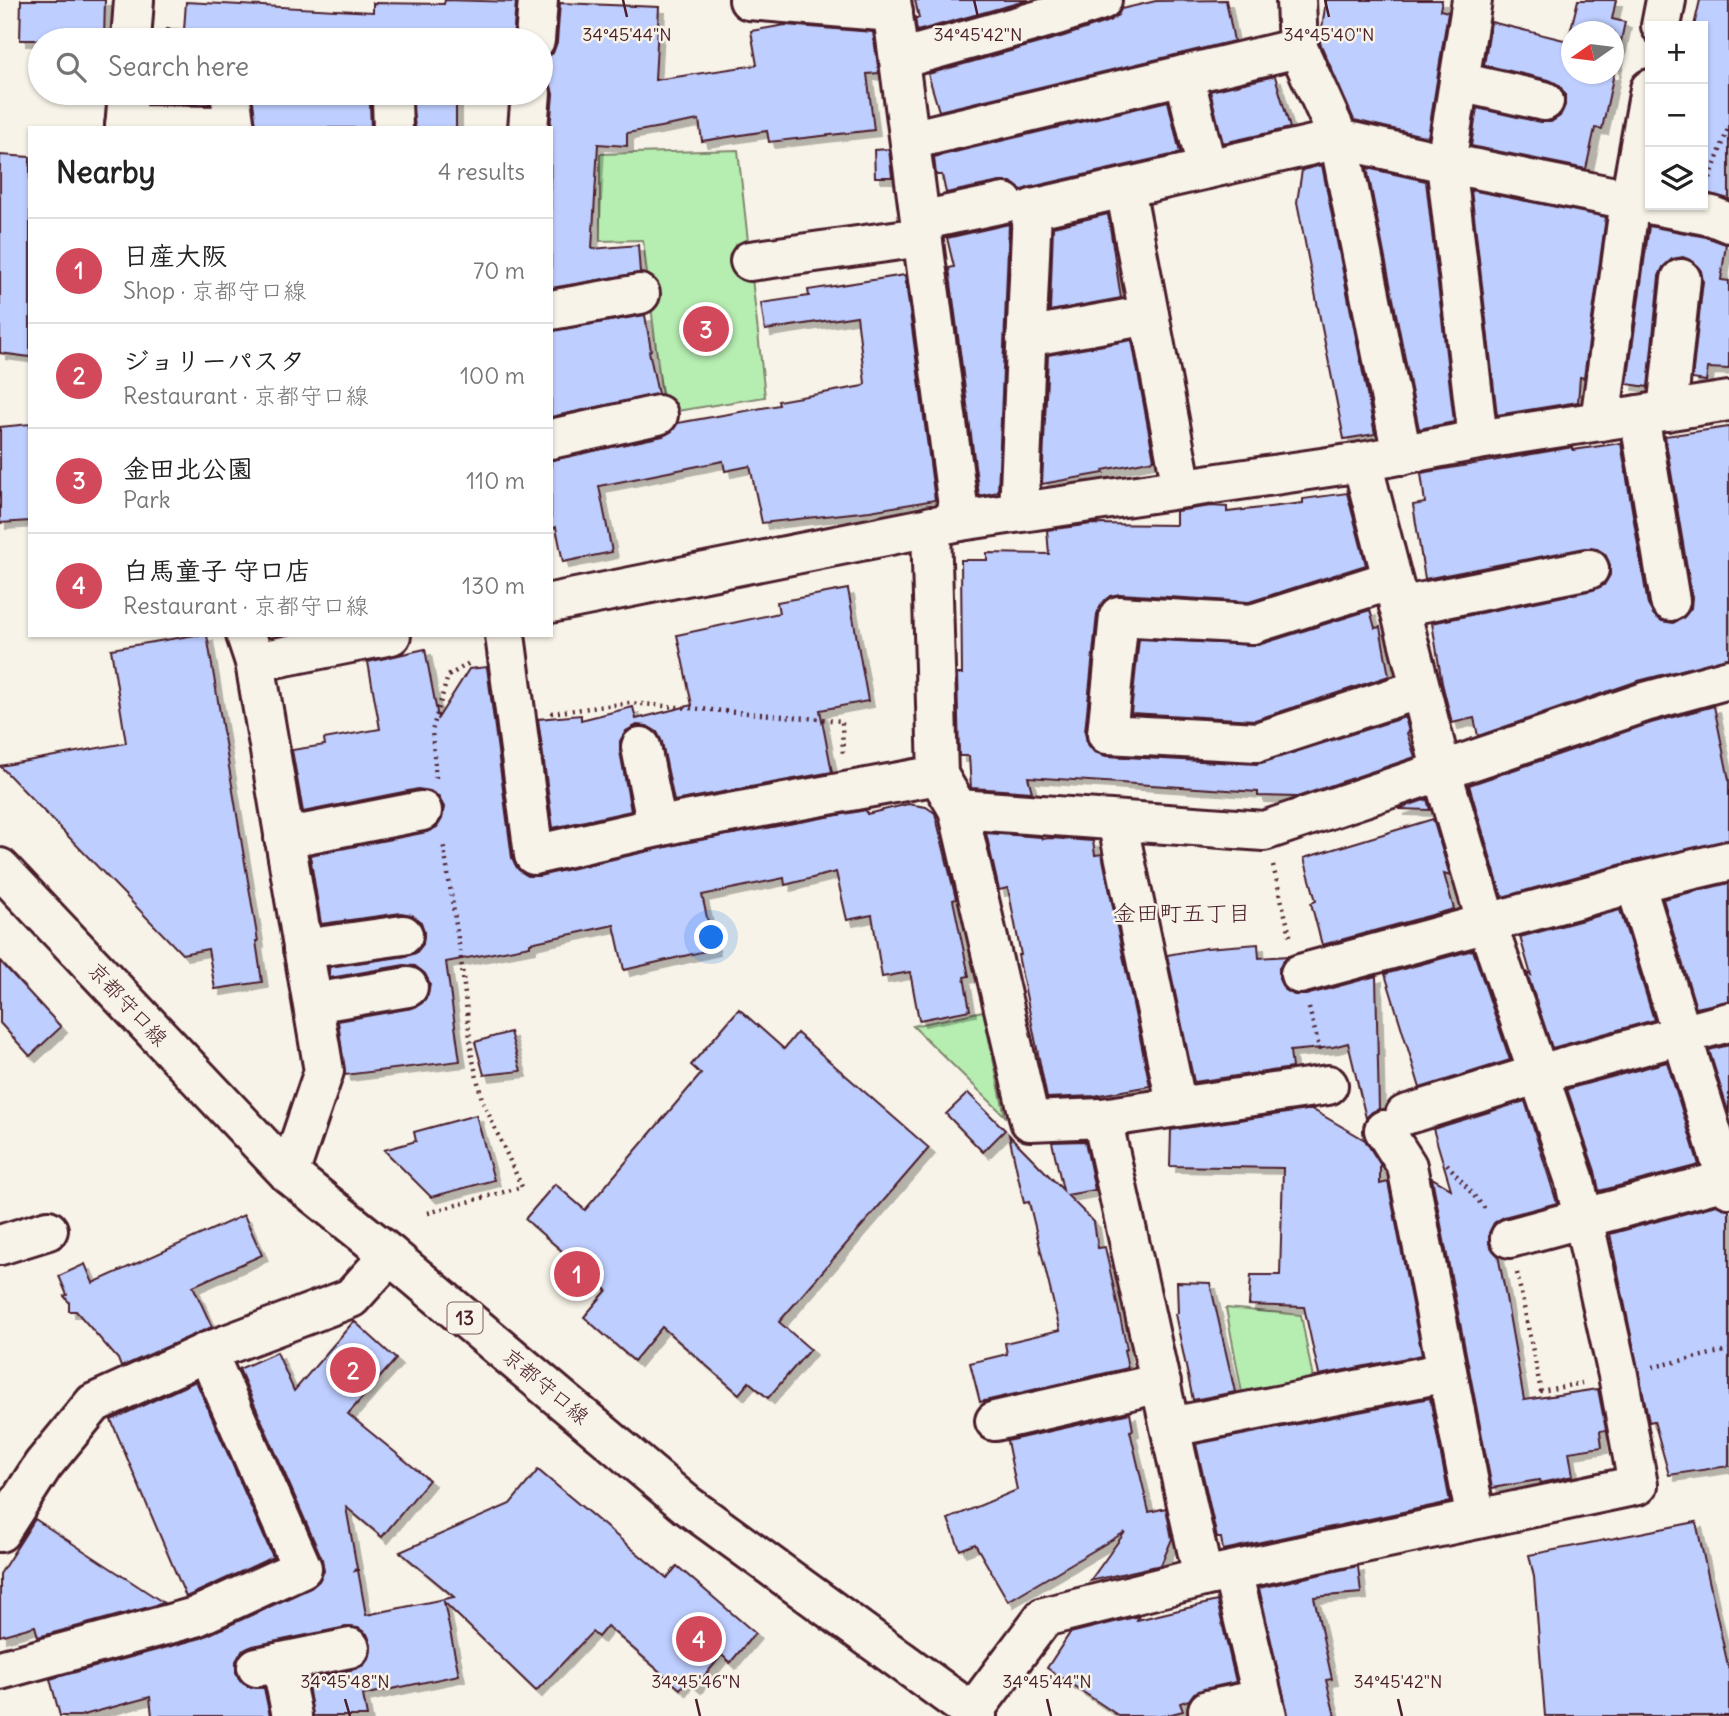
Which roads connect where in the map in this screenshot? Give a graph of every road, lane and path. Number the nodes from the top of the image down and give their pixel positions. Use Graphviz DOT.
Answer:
graph roads {
  1 [pos="134,0"];
  2 [pos="538,0"];
  3 [pos="749,0"];
  4 [pos="1101,0"];
  5 [pos="1296,0"];
  6 [pos="1472,0"];
  7 [pos="1666,0"];
  8 [pos="892,6"];
  9 [pos="1662,21"];
  10 [pos="132,28"];
  11 [pos="536,28"];
  12 [pos="1298,48"];
  13 [pos="900,59"];
  14 [pos="1184,75"];
  15 [pos="1459,82"];
  16 [pos="1544,101"];
  17 [pos="530,105"];
  18 [pos="126,115"];
  19 [pos="233,116"];
  20 [pos="528,126"];
  21 [pos="1729,126"];
  22 [pos="1339,139"];
  23 [pos="910,140"];
  24 [pos="1446,163"];
  25 [pos="1207,169"];
  26 [pos="1708,184"];
  27 [pos="1125,188"];
  28 [pos="1004,203"];
  29 [pos="1645,203"];
  30 [pos="1681,210"];
  31 [pos="1729,223"];
  32 [pos="921,229"];
  33 [pos="750,261"];
  34 [pos="1681,279"];
  35 [pos="640,295"];
  36 [pos="553,310"];
  37 [pos="1149,315"];
  38 [pos="1026,337"];
  39 [pos="1729,401"];
  40 [pos="1653,413"];
  41 [pos="658,415"];
  42 [pos="1600,421"];
  43 [pos="553,439"];
  44 [pos="1478,440"];
  45 [pos="1402,455"];
  46 [pos="1362,462"];
  47 [pos="1182,488"];
  48 [pos="1019,512"];
  49 [pos="946,524"];
  50 [pos="1589,569"];
  51 [pos="1396,594"];
  52 [pos="1670,601"];
  53 [pos="553,603"];
  54 [pos="371,637"];
  55 [pos="505,639"];
  56 [pos="250,649"];
  57 [pos="1729,680"];
  58 [pos="1420,689"];
  59 [pos="516,717"];
  60 [pos="641,747"];
  61 [pos="1442,772"];
  62 [pos="938,775"];
  63 [pos="845,792"];
  64 [pos="958,809"];
  65 [pos="434,811"];
  66 [pos="1117,821"];
  67 [pos="657,827"];
  68 [pos="284,838"];
  69 [pos="1729,861"];
  70 [pos="0,869"];
  71 [pos="1635,883"];
  72 [pos="1486,921"];
  73 [pos="402,935"];
  74 [pos="303,948"];
  75 [pos="1300,974"];
  76 [pos="408,987"];
  77 [pos="313,1003"];
  78 [pos="1729,1022"];
  79 [pos="1682,1035"];
  80 [pos="1539,1074"];
  81 [pos="1328,1085"];
  82 [pos="1177,1107"];
  83 [pos="1102,1118"];
  84 [pos="289,1174"];
  85 [pos="1728,1185"];
  86 [pos="428,1213"];
  87 [pos="1583,1220"];
  88 [pos="48,1230"];
  89 [pos="1510,1238"];
  90 [pos="0,1245"];
  91 [pos="390,1255"];
  92 [pos="207,1352"];
  93 [pos="1447,1372"];
  94 [pos="1161,1383"];
  95 [pos="995,1422"];
  96 [pos="1171,1427"];
  97 [pos="1476,1519"];
  98 [pos="0,1532"];
  99 [pos="1218,1574"];
  100 [pos="350,1648"];
  101 [pos="0,1670"];
  102 [pos="1265,1707"];
  103 [pos="1208,1710"];
  104 [pos="974,1714"];
  105 [pos="292,1716"];
  1 -- 10 [label="street"];
  2 -- 11 [label="street"];
  3 -- 8 [label="street"];
  4 -- 13 [label="street"];
  5 -- 12 [label="street"];
  6 -- 15 [label="street"];
  7 -- 9 [label="street"];
  8 -- 13 [label="street"];
  12 -- 14 [label="street"];
  12 -- 22 [label="street"];
  13 -- 23 [label="street"];
  14 -- 23 [label="street"];
  14 -- 25 [label="street"];
  15 -- 16 [label="street"];
  15 -- 24 [label="street"];
  17 -- 20 [label="street"];
  18 -- 19 [label="street"];
  21 -- 26 [label="path"];
  22 -- 24 [label="street"];
  22 -- 25 [label="street"];
  22 -- 45 [label="street"];
  23 -- 32 [label="street"];
  24 -- 29 [label="street"];
  24 -- 44 [label="street"];
  25 -- 27 [label="street"];
  27 -- 37 [label="street"];
  27 -- 38 [label="street"];
  28 -- 32 [label="street"];
  29 -- 42 [label="street"];
  30 -- 31 [label="street"];
  32 -- 33 [label="street"];
  32 -- 49 [label="street"];
  34 -- 40 [label="street"];
  35 -- 36 [label="street"];
  37 -- 38 [label="street"];
  37 -- 47 [label="street"];
  38 -- 48 [label="street"];
  39 -- 40 [label="street"];
  40 -- 42 [label="street"];
  40 -- 52 [label="street"];
  41 -- 43 [label="street"];
  42 -- 44 [label="street"];
  44 -- 45 [label="street"];
  45 -- 46 [label="street"];
  46 -- 47 [label="street"];
  46 -- 51 [label="street"];
  47 -- 48 [label="street"];
  48 -- 49 [label="street"];
  49 -- 53 [label="street"];
  49 -- 62 [label="street"];
  50 -- 51 [label="street"];
  51 -- 58 [label="street"];
  51 -- 58 [label="street"];
  54 -- 56 [label="street"];
  55 -- 59 [label="street"];
  55 -- 65 [label="path"];
  56 -- 68 [label="street"];
  57 -- 61 [label="street"];
  58 -- 61 [label="street"];
  59 -- 63 [label="path"];
  59 -- 67 [label="street"];
  60 -- 67 [label="street"];
  61 -- 66 [label="street"];
  61 -- 72 [label="street"];
  62 -- 63 [label="street"];
  62 -- 64 [label="street"];
  63 -- 67 [label="street"];
  64 -- 66 [label="street"];
  64 -- 83 [label="street"];
  65 -- 68 [label="street"];
  65 -- 86 [label="path"];
  66 -- 82 [label="street"];
  68 -- 74 [label="street"];
  69 -- 71 [label="street"];
  70 -- 84 [label="street, 京都守口線 / 13"];
  71 -- 72 [label="street"];
  71 -- 79 [label="street"];
  72 -- 75 [label="street"];
  72 -- 80 [label="street"];
  73 -- 74 [label="street"];
  74 -- 77 [label="street"];
  76 -- 77 [label="street"];
  77 -- 84 [label="street"];
  78 -- 79 [label="street"];
  79 -- 80 [label="street"];
  79 -- 85 [label="street"];
  80 -- 87 [label="street"];
  80 -- 93 [label="street"];
  81 -- 82 [label="street"];
  82 -- 83 [label="street"];
  83 -- 94 [label="street"];
  84 -- 91 [label="street, 京都守口線 / 13"];
  85 -- 87 [label="street"];
  87 -- 89 [label="street"];
  87 -- 97 [label="street"];
  88 -- 90 [label="street"];
  91 -- 92 [label="street"];
  91 -- 104 [label="street, 京都守口線 / 13"];
  92 -- 98 [label="street"];
  92 -- 101 [label="street"];
  93 -- 96 [label="street"];
  93 -- 97 [label="street"];
  94 -- 95 [label="street"];
  94 -- 96 [label="street"];
  96 -- 99 [label="street"];
  97 -- 99 [label="street"];
  99 -- 102 [label="street"];
  99 -- 104 [label="street"];
  100 -- 105 [label="street"];
  102 -- 103 [label="street"];
}
